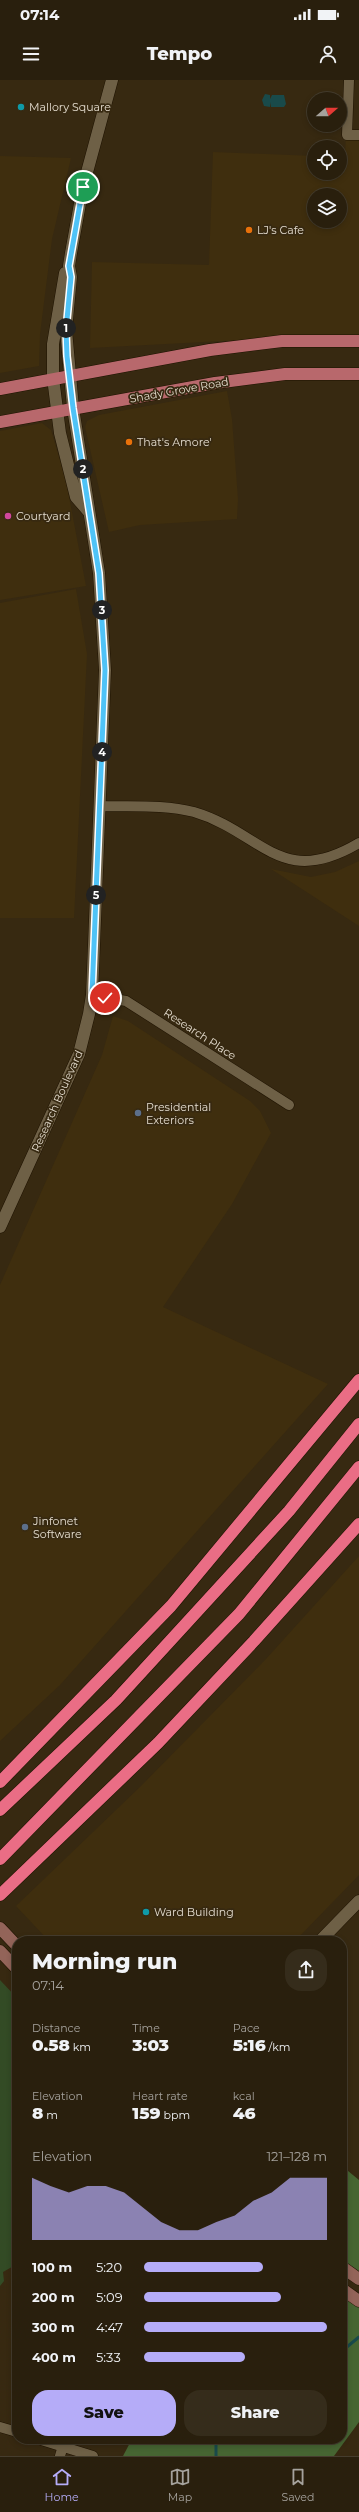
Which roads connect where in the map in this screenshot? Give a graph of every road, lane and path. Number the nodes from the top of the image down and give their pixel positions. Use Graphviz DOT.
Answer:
graph roads {
  1 [pos="112,80"];
  2 [pos="349,80"];
  3 [pos="359,135"];
  4 [pos="69,266"];
  5 [pos="359,341"];
  6 [pos="359,374"];
  7 [pos="69,376"];
  8 [pos="53,378"];
  9 [pos="0,389"];
  10 [pos="73,408"];
  11 [pos="58,411"];
  12 [pos="0,422"];
  13 [pos="90,513"];
  14 [pos="99,806"];
  15 [pos="359,842"];
  16 [pos="92,995"];
  17 [pos="289,1105"];
  18 [pos="0,1227"];
  19 [pos="359,1380"];
  20 [pos="359,1385"];
  21 [pos="359,1424"];
  22 [pos="323,1425"];
  23 [pos="359,1467"];
  24 [pos="359,1524"];
  25 [pos="0,1782"];
  26 [pos="0,1810"];
  27 [pos="0,1859"];
  28 [pos="0,1895"];
  29 [pos="359,1901"];
  30 [pos="0,1928"];
  31 [pos="325,1936"];
  32 [pos="12,1941"];
  33 [pos="0,1951"];
  34 [pos="12,1964"];
  35 [pos="347,2271"];
  36 [pos="359,2279"];
  37 [pos="347,2293"];
  38 [pos="359,2301"];
  39 [pos="0,2427"];
  40 [pos="12,2431"];
  41 [pos="62,2447"];
  42 [pos="94,2456"];
  1 -- 4 [label="street, Research Boulevard"];
  2 -- 3 [label="street"];
  4 -- 7 [label="street, Research Boulevard"];
  4 -- 8 [label="street, Research Boulevard"];
  5 -- 7 [label="main road"];
  6 -- 10 [label="main road, Shady Grove Road"];
  7 -- 8 [label="main road"];
  7 -- 10 [label="street, Research Boulevard"];
  8 -- 9 [label="main road"];
  8 -- 11 [label="street, Research Boulevard"];
  10 -- 11 [label="main road, Shady Grove Road"];
  10 -- 13 [label="street, Research Boulevard"];
  11 -- 12 [label="main road, Shady Grove Road"];
  11 -- 13 [label="street, Research Boulevard"];
  13 -- 14 [label="street, Research Boulevard"];
  14 -- 15 [label="street"];
  14 -- 16 [label="street, Research Boulevard"];
  16 -- 17 [label="street, Research Place"];
  16 -- 18 [label="street, Research Boulevard"];
  19 -- 22 [label="highway"];
  20 -- 22 [label="highway"];
  21 -- 26 [label="highway"];
  22 -- 25 [label="highway"];
  23 -- 27 [label="highway"];
  24 -- 28 [label="highway"];
  29 -- 31 [label="street"];
  30 -- 32 [label="main road"];
  33 -- 34 [label="main road"];
  35 -- 36 [label="main road"];
  37 -- 38 [label="main road"];
  39 -- 40 [label="street"];
  41 -- 42 [label="street"];
}
